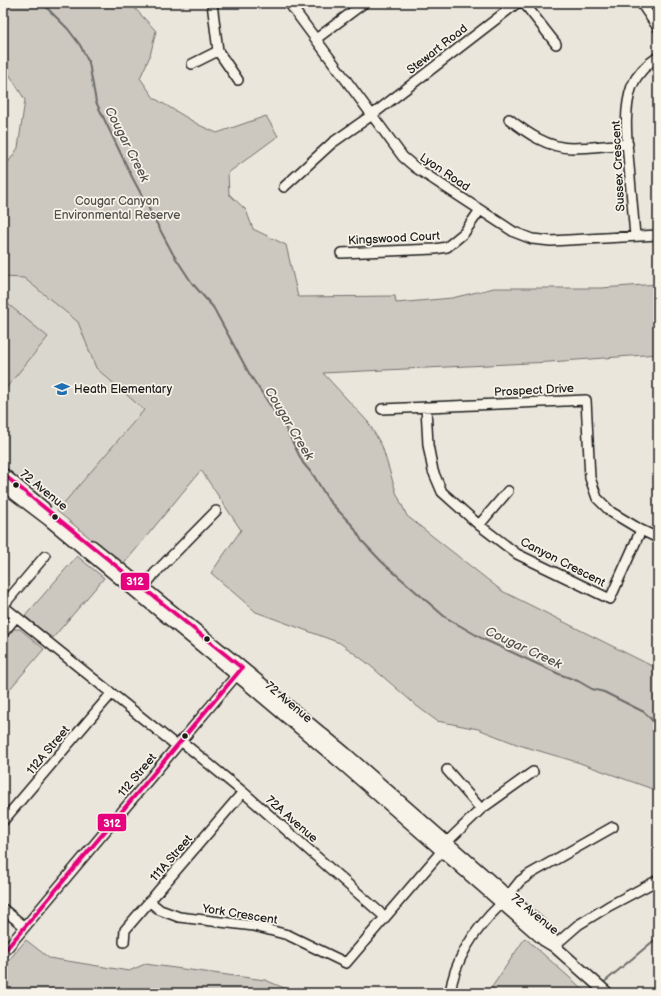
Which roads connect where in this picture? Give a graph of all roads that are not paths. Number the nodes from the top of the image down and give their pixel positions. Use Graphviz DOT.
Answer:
graph roads {
  1 [pos="212,3"];
  2 [pos="288,3"];
  3 [pos="364,3"];
  4 [pos="517,3"];
  5 [pos="524,3"];
  6 [pos="640,3"];
  7 [pos="658,28"];
  8 [pos="316,39"];
  9 [pos="556,44"];
  10 [pos="218,51"];
  11 [pos="658,57"];
  12 [pos="192,64"];
  13 [pos="238,80"];
  14 [pos="372,115"];
  15 [pos="509,119"];
  16 [pos="628,144"];
  17 [pos="284,187"];
  18 [pos="480,210"];
  19 [pos="658,235"];
  20 [pos="635,236"];
  21 [pos="341,253"];
  22 [pos="426,407"];
  23 [pos="382,409"];
  24 [pos="3,474"];
  25 [pos="3,484"];
  26 [pos="508,491"];
  27 [pos="216,511"];
  28 [pos="480,525"];
  29 [pos="641,530"];
  30 [pos="658,538"];
  31 [pos="45,556"];
  32 [pos="144,587"];
  33 [pos="3,603"];
  34 [pos="3,606"];
  35 [pos="16,617"];
  36 [pos="3,633"];
  37 [pos="239,671"];
  38 [pos="111,694"];
  39 [pos="179,743"];
  40 [pos="447,770"];
  41 [pos="532,772"];
  42 [pos="243,792"];
  43 [pos="481,809"];
  44 [pos="3,821"];
  45 [pos="613,827"];
  46 [pos="444,847"];
  47 [pos="658,880"];
  48 [pos="504,900"];
  49 [pos="149,901"];
  50 [pos="3,909"];
  51 [pos="385,917"];
  52 [pos="25,927"];
  53 [pos="124,942"];
  54 [pos="554,946"];
  55 [pos="3,953"];
  56 [pos="450,993"];
  57 [pos="607,993"];
  1 -- 10 [label="street"];
  2 -- 8 [label="street, Lyon Road"];
  3 -- 8 [label="street"];
  4 -- 14 [label="street, Stewart Road"];
  5 -- 9 [label="street"];
  6 -- 7 [label="street"];
  8 -- 14 [label="street, Lyon Road"];
  10 -- 12 [label="street"];
  10 -- 13 [label="street"];
  11 -- 16 [label="street, Sussex Crescent"];
  14 -- 17 [label="street, Stewart Road"];
  14 -- 18 [label="street, Lyon Road"];
  15 -- 16 [label="street"];
  16 -- 20 [label="street, Sussex Crescent"];
  18 -- 20 [label="street, Lyon Road"];
  18 -- 21 [label="street, Kingswood Court"];
  19 -- 20 [label="street, Lyon Road"];
  22 -- 23 [label="street, Prospect Drive"];
  22 -- 28 [label="street, Canyon Crescent"];
  22 -- 29 [label="street, Prospect Drive"];
  24 -- 32 [label="main road, 72 Avenue"];
  25 -- 37 [label="main road, 72 Avenue"];
  26 -- 28 [label="street"];
  27 -- 32 [label="street"];
  28 -- 29 [label="street, Canyon Crescent"];
  29 -- 30 [label="street, Prospect Drive"];
  31 -- 33 [label="street"];
  32 -- 37 [label="main road, 72 Avenue"];
  34 -- 35 [label="street, 72A Avenue"];
  35 -- 36 [label="street"];
  35 -- 38 [label="street, 72A Avenue"];
  37 -- 39 [label="street, 112 Street"];
  37 -- 46 [label="main road, 72 Avenue"];
  38 -- 39 [label="street, 72A Avenue"];
  38 -- 44 [label="street, 112A Street"];
  39 -- 42 [label="street, 72A Avenue"];
  39 -- 52 [label="street, 112 Street"];
  40 -- 43 [label="street"];
  41 -- 43 [label="street, York Crescent"];
  42 -- 49 [label="street, 111A Street"];
  42 -- 51 [label="street, 72A Avenue"];
  43 -- 46 [label="street, York Crescent"];
  45 -- 48 [label="street"];
  46 -- 48 [label="main road, 72 Avenue"];
  46 -- 51 [label="street, York Crescent"];
  47 -- 54 [label="street"];
  48 -- 54 [label="main road, 72 Avenue"];
  48 -- 56 [label="street"];
  49 -- 51 [label="street, York Crescent"];
  49 -- 53 [label="street, 111A Street"];
  50 -- 52 [label="street"];
  52 -- 55 [label="street, 112 Street"];
  54 -- 57 [label="main road, 72 Avenue"];
}
